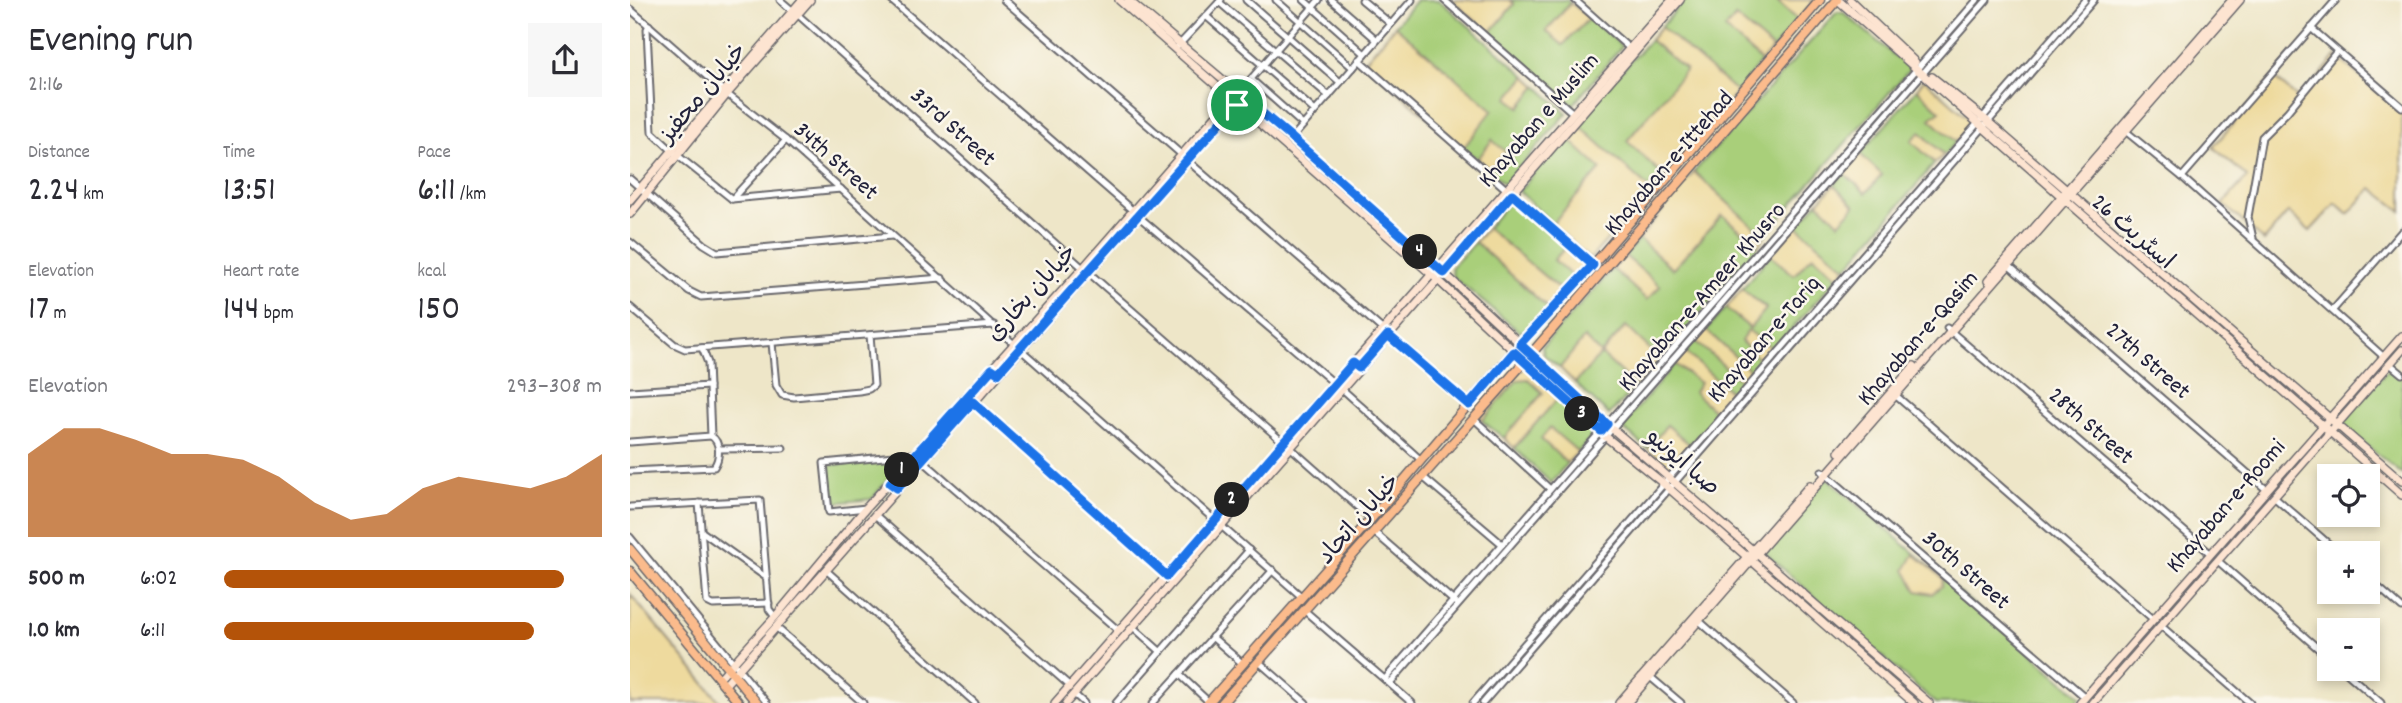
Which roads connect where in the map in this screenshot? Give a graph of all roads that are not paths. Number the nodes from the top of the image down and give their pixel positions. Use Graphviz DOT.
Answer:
graph roads {
  1 [pos="780,0"];
  2 [pos="802,0"];
  3 [pos="810,0"];
  4 [pos="891,0"];
  5 [pos="1004,0"];
  6 [pos="1119,0"];
  7 [pos="1128,0"];
  8 [pos="1246,0"];
  9 [pos="1276,0"];
  10 [pos="1304,0"];
  11 [pos="1319,0"];
  12 [pos="1331,0"];
  13 [pos="1362,0"];
  14 [pos="1412,0"];
  15 [pos="1444,0"];
  16 [pos="1574,0"];
  17 [pos="1672,0"];
  18 [pos="1680,0"];
  19 [pos="1820,0"];
  20 [pos="1838,0"];
  21 [pos="1850,0"];
  22 [pos="1977,0"];
  23 [pos="1987,0"];
  24 [pos="2085,0"];
  25 [pos="2094,0"];
  26 [pos="2232,0"];
  27 [pos="2240,0"];
  28 [pos="2336,0"];
  29 [pos="1220,1"];
  30 [pos="1313,8"];
  31 [pos="630,9"];
  32 [pos="795,13"];
  33 [pos="1206,16"];
  34 [pos="1301,22"];
  35 [pos="1391,24"];
  36 [pos="649,26"];
  37 [pos="1652,27"];
  38 [pos="2311,28"];
  39 [pos="2062,32"];
  40 [pos="1289,37"];
  41 [pos="1377,40"];
  42 [pos="1178,47"];
  43 [pos="1629,48"];
  44 [pos="1277,51"];
  45 [pos="2337,51"];
  46 [pos="1365,54"];
  47 [pos="1359,60"];
  48 [pos="1264,66"];
  49 [pos="1353,68"];
  50 [pos="1921,71"];
  51 [pos="1609,76"];
  52 [pos="1251,79"];
  53 [pos="1340,82"];
  54 [pos="725,92"];
  55 [pos="1241,93"];
  56 [pos="1329,96"];
  57 [pos="1234,102"];
  58 [pos="2402,107"];
  59 [pos="1315,111"];
  60 [pos="1573,113"];
  61 [pos="1982,122"];
  62 [pos="1303,125"];
  63 [pos="2123,129"];
  64 [pos="1292,138"];
  65 [pos="786,140"];
  66 [pos="1546,148"];
  67 [pos="675,153"];
  68 [pos="1182,155"];
  69 [pos="1188,160"];
  70 [pos="2182,177"];
  71 [pos="630,179"];
  72 [pos="841,189"];
  73 [pos="644,191"];
  74 [pos="1509,191"];
  75 [pos="2066,196"];
  76 [pos="733,199"];
  77 [pos="630,200"];
  78 [pos="1135,213"];
  79 [pos="630,214"];
  80 [pos="2402,231"];
  81 [pos="892,236"];
  82 [pos="2253,239"];
  83 [pos="630,242"];
  84 [pos="2006,263"];
  85 [pos="1593,265"];
  86 [pos="1086,270"];
  87 [pos="1441,270"];
  88 [pos="1435,277"];
  89 [pos="942,278"];
  90 [pos="1836,285"];
  91 [pos="1842,290"];
  92 [pos="1828,294"];
  93 [pos="1833,300"];
  94 [pos="630,307"];
  95 [pos="2333,310"];
  96 [pos="994,325"];
  97 [pos="1949,329"];
  98 [pos="1385,332"];
  99 [pos="870,335"];
  100 [pos="2402,336"];
  101 [pos="772,344"];
  102 [pos="1520,344"];
  103 [pos="1017,346"];
  104 [pos="702,348"];
  105 [pos="2402,350"];
  106 [pos="1514,352"];
  107 [pos="1531,354"];
  108 [pos="2384,357"];
  109 [pos="1525,361"];
  110 [pos="2390,364"];
  111 [pos="995,371"];
  112 [pos="2402,374"];
  113 [pos="709,386"];
  114 [pos="1338,386"];
  115 [pos="630,391"];
  116 [pos="1894,393"];
  117 [pos="973,402"];
  118 [pos="1469,405"];
  119 [pos="1312,416"];
  120 [pos="1474,419"];
  121 [pos="2333,421"];
  122 [pos="1610,426"];
  123 [pos="2323,426"];
  124 [pos="2330,433"];
  125 [pos="1603,434"];
  126 [pos="711,436"];
  127 [pos="630,442"];
  128 [pos="1283,442"];
  129 [pos="783,448"];
  130 [pos="1291,448"];
  131 [pos="719,449"];
  132 [pos="919,457"];
  133 [pos="1421,460"];
  134 [pos="630,471"];
  135 [pos="1824,473"];
  136 [pos="1423,477"];
  137 [pos="1255,481"];
  138 [pos="2402,481"];
  139 [pos="890,483"];
  140 [pos="1669,484"];
  141 [pos="897,488"];
  142 [pos="1550,489"];
  143 [pos="2267,490"];
  144 [pos="2402,495"];
  145 [pos="2275,497"];
  146 [pos="699,503"];
  147 [pos="630,507"];
  148 [pos="866,508"];
  149 [pos="875,514"];
  150 [pos="1371,519"];
  151 [pos="1218,523"];
  152 [pos="701,531"];
  153 [pos="1374,532"];
  154 [pos="630,537"];
  155 [pos="2325,541"];
  156 [pos="1502,544"];
  157 [pos="630,549"];
  158 [pos="1249,550"];
  159 [pos="1755,552"];
  160 [pos="2211,554"];
  161 [pos="1749,559"];
  162 [pos="2218,561"];
  163 [pos="1273,570"];
  164 [pos="630,571"];
  165 [pos="827,571"];
  166 [pos="1167,576"];
  167 [pos="767,578"];
  168 [pos="1477,579"];
  169 [pos="2187,581"];
  170 [pos="2194,587"];
  171 [pos="2380,589"];
  172 [pos="2178,591"];
  173 [pos="1303,597"];
  174 [pos="2186,597"];
  175 [pos="1151,600"];
  176 [pos="769,603"];
  177 [pos="1456,603"];
  178 [pos="2402,608"];
  179 [pos="1305,611"];
  180 [pos="775,617"];
  181 [pos="1696,619"];
  182 [pos="2153,619"];
  183 [pos="2161,626"];
  184 [pos="1133,627"];
  185 [pos="777,628"];
  186 [pos="1119,631"];
  187 [pos="1212,638"];
  188 [pos="2317,648"];
  189 [pos="1161,652"];
  190 [pos="1259,662"];
  191 [pos="1242,664"];
  192 [pos="1094,665"];
  193 [pos="735,670"];
  194 [pos="1179,674"];
  195 [pos="1648,675"];
  196 [pos="1387,680"];
  197 [pos="2356,681"];
  198 [pos="723,682"];
  199 [pos="1070,686"];
  200 [pos="1073,694"];
  201 [pos="2083,700"];
  202 [pos="1068,702"];
  203 [pos="739,703"];
  204 [pos="757,703"];
  205 [pos="767,703"];
  206 [pos="863,703"];
  207 [pos="975,703"];
  208 [pos="1055,703"];
  209 [pos="1084,703"];
  210 [pos="1116,703"];
  211 [pos="1153,703"];
  212 [pos="1209,703"];
  213 [pos="1222,703"];
  214 [pos="1306,703"];
  215 [pos="1412,703"];
  216 [pos="1473,703"];
  217 [pos="1483,703"];
  218 [pos="1619,703"];
  219 [pos="1627,703"];
  220 [pos="1681,703"];
  221 [pos="1793,703"];
  222 [pos="1914,703"];
  223 [pos="1929,703"];
  224 [pos="2093,703"];
  225 [pos="2250,703"];
  226 [pos="2381,703"];
  1 -- 32 [label="street, 33rd Street"];
  2 -- 32 [label="street"];
  3 -- 32 [label="street, خیابان محفیز"];
  4 -- 78 [label="street"];
  5 -- 68 [label="street"];
  6 -- 42 [label="street, صبا ایونیو"];
  7 -- 42 [label="street, صبا ایونیو"];
  8 -- 40 [label="street"];
  9 -- 34 [label="street"];
  10 -- 30 [label="street"];
  11 -- 30 [label="street"];
  12 -- 41 [label="street"];
  13 -- 35 [label="street"];
  14 -- 35 [label="street"];
  15 -- 60 [label="street"];
  16 -- 43 [label="street"];
  17 -- 37 [label="street, Khayaban e Muslim"];
  18 -- 37 [label="street, Khayaban e Muslim"];
  19 -- 85 [label="main road, Khayaban-e-Ittehad"];
  20 -- 50 [label="street, اسٹریٹ 26"];
  20 -- 107 [label="main road, Khayaban-e-Ittehad"];
  21 -- 50 [label="street, اسٹریٹ 26"];
  22 -- 50 [label="street, Khayaban-e-Ameer Khusro"];
  23 -- 50 [label="street, Khayaban-e-Ameer Khusro"];
  24 -- 39 [label="street, Khayaban-e-Tariq"];
  25 -- 39 [label="street, Khayaban-e-Tariq"];
  26 -- 63 [label="street, Khayaban-e-Qasim"];
  27 -- 63 [label="street, Khayaban-e-Qasim"];
  28 -- 38 [label="street"];
  29 -- 33 [label="street"];
  29 -- 44 [label="street"];
  30 -- 34 [label="street"];
  30 -- 46 [label="street"];
  31 -- 36 [label="street, 34th Street"];
  32 -- 54 [label="street, خیابان محفیز"];
  32 -- 86 [label="street, 33rd Street"];
  33 -- 42 [label="street"];
  33 -- 48 [label="street"];
  34 -- 40 [label="street"];
  34 -- 49 [label="street"];
  35 -- 41 [label="street"];
  36 -- 54 [label="street, 34th Street"];
  36 -- 67 [label="street"];
  37 -- 43 [label="street, Khayaban e Muslim"];
  37 -- 51 [label="street, Khayaban e Muslim"];
  38 -- 45 [label="street"];
  38 -- 70 [label="street"];
  39 -- 61 [label="street, Khayaban-e-Tariq"];
  40 -- 44 [label="street"];
  40 -- 53 [label="street"];
  41 -- 46 [label="street"];
  42 -- 55 [label="street, صبا ایونیو"];
  42 -- 57 [label="street, صبا ایونیو"];
  43 -- 51 [label="street, Khayaban e Muslim"];
  44 -- 48 [label="street"];
  44 -- 56 [label="street"];
  45 -- 58 [label="street"];
  45 -- 82 [label="street"];
  46 -- 47 [label="street"];
  47 -- 49 [label="street"];
  47 -- 74 [label="street"];
  48 -- 52 [label="street"];
  48 -- 59 [label="street"];
  49 -- 53 [label="street"];
  50 -- 61 [label="street, اسٹریٹ 26"];
  50 -- 122 [label="street, Khayaban-e-Ameer Khusro"];
  51 -- 60 [label="street, Khayaban e Muslim"];
  51 -- 66 [label="street, Khayaban e Muslim"];
  52 -- 55 [label="street"];
  52 -- 62 [label="street"];
  53 -- 56 [label="street"];
  54 -- 65 [label="street, 34th Street"];
  54 -- 67 [label="street, خیابان محفیز"];
  55 -- 57 [label="street"];
  55 -- 64 [label="street, صبا ایونیو"];
  56 -- 59 [label="street"];
  57 -- 68 [label="street"];
  57 -- 69 [label="street"];
  57 -- 88 [label="street, صبا ایونیو"];
  59 -- 62 [label="street"];
  60 -- 66 [label="street, Khayaban e Muslim"];
  61 -- 75 [label="street, اسٹریٹ 26"];
  61 -- 90 [label="street, Khayaban-e-Tariq"];
  61 -- 91 [label="street, Khayaban-e-Tariq"];
  62 -- 64 [label="street"];
  63 -- 70 [label="street"];
  63 -- 75 [label="street, Khayaban-e-Qasim"];
  64 -- 87 [label="street, صبا ایونیو"];
  65 -- 72 [label="street, 34th Street"];
  65 -- 76 [label="street"];
  66 -- 74 [label="street, Khayaban e Muslim"];
  67 -- 73 [label="street, خیابان محفیز"];
  67 -- 76 [label="street"];
  68 -- 78 [label="street"];
  69 -- 78 [label="street"];
  69 -- 98 [label="street"];
  70 -- 82 [label="street"];
  71 -- 73 [label="street"];
  72 -- 76 [label="street"];
  72 -- 81 [label="street, 34th Street"];
  73 -- 77 [label="street, خیابان محفیز"];
  73 -- 79 [label="street, خیابان محفیز"];
  73 -- 81 [label="street"];
  74 -- 85 [label="street"];
  74 -- 87 [label="street, Khayaban e Muslim"];
  75 -- 84 [label="street, Khayaban-e-Qasim"];
  75 -- 121 [label="street, اسٹریٹ 26"];
  75 -- 123 [label="street, اسٹریٹ 26"];
  78 -- 86 [label="street, خیابان بخاری"];
  78 -- 114 [label="street"];
  80 -- 95 [label="street"];
  81 -- 89 [label="street, 34th Street"];
  82 -- 95 [label="street"];
  83 -- 89 [label="street"];
  84 -- 97 [label="street, Khayaban-e-Qasim"];
  84 -- 143 [label="street, 27th Street"];
  85 -- 102 [label="main road, Khayaban-e-Ittehad"];
  86 -- 103 [label="street, خیابان بخاری"];
  86 -- 128 [label="street, 33rd Street"];
  87 -- 102 [label="street, صبا ایونیو"];
  88 -- 98 [label="street"];
  88 -- 106 [label="street, صبا ایونیو"];
  89 -- 96 [label="street, 34th Street"];
  90 -- 91 [label="street"];
  90 -- 92 [label="street, Khayaban-e-Tariq"];
  91 -- 93 [label="street, Khayaban-e-Tariq"];
  92 -- 93 [label="street"];
  92 -- 140 [label="street, Khayaban-e-Tariq"];
  93 -- 140 [label="street, Khayaban-e-Tariq"];
  94 -- 104 [label="street"];
  95 -- 108 [label="street"];
  96 -- 99 [label="street"];
  96 -- 103 [label="street, 34th Street"];
  97 -- 116 [label="street, Khayaban-e-Qasim"];
  97 -- 160 [label="street, 28th Street"];
  98 -- 114 [label="street"];
  98 -- 118 [label="street"];
  99 -- 101 [label="street"];
  99 -- 101 [label="street"];
  100 -- 108 [label="street, Khayaban-e-Roomi"];
  101 -- 104 [label="street"];
  102 -- 106 [label="main road, Khayaban-e-Ittehad"];
  102 -- 107 [label="street, صبا ایونیو"];
  103 -- 111 [label="street, خیابان بخاری"];
  103 -- 151 [label="street, 34th Street"];
  104 -- 113 [label="street"];
  105 -- 110 [label="street, Khayaban-e-Roomi"];
  106 -- 109 [label="street, صبا ایونیو"];
  106 -- 118 [label="main road, Khayaban-e-Ittehad"];
  107 -- 109 [label="main road, Khayaban-e-Ittehad"];
  107 -- 122 [label="street, صبا ایونیو"];
  108 -- 121 [label="street, Khayaban-e-Roomi"];
  109 -- 120 [label="main road, خیابان اتحاد"];
  109 -- 125 [label="street, صبا ایونیو"];
  110 -- 112 [label="street"];
  110 -- 121 [label="street, Khayaban-e-Roomi"];
  111 -- 117 [label="street, خیابان بخاری"];
  111 -- 132 [label="street, خیابان بخاری"];
  113 -- 115 [label="street"];
  113 -- 126 [label="street"];
  114 -- 119 [label="street"];
  114 -- 133 [label="street"];
  116 -- 135 [label="street, Khayaban-e-Qasim"];
  116 -- 182 [label="street"];
  117 -- 132 [label="street, خیابان بخاری"];
  117 -- 166 [label="street"];
  118 -- 133 [label="main road, Khayaban-e-Ittehad"];
  119 -- 128 [label="street"];
  119 -- 130 [label="street"];
  120 -- 136 [label="main road, خیابان اتحاد"];
  120 -- 142 [label="street"];
  121 -- 123 [label="street, Khayaban-e-Roomi"];
  121 -- 124 [label="street, Khayaban-e-Roomi"];
  121 -- 138 [label="street, اسٹریٹ 26"];
  122 -- 125 [label="street, Khayaban-e-Ameer Khusro"];
  122 -- 140 [label="street, صبا ایونیو"];
  123 -- 124 [label="street, اسٹریٹ 26"];
  123 -- 143 [label="street, Khayaban-e-Roomi"];
  124 -- 144 [label="street, اسٹریٹ 26"];
  124 -- 145 [label="street, Khayaban-e-Roomi"];
  125 -- 140 [label="street, صبا ایونیو"];
  125 -- 142 [label="street, Khayaban-e-Ameer Khusro"];
  125 -- 168 [label="street, Khayaban-e-Ameer Khusro"];
  126 -- 127 [label="street"];
  126 -- 131 [label="street"];
  128 -- 137 [label="street"];
  129 -- 131 [label="street"];
  130 -- 137 [label="street"];
  130 -- 150 [label="street"];
  131 -- 134 [label="street"];
  132 -- 139 [label="street, خیابان بخاری"];
  132 -- 141 [label="street, خیابان بخاری"];
  132 -- 148 [label="street"];
  132 -- 186 [label="street"];
  133 -- 150 [label="main road"];
  135 -- 159 [label="street, Khayaban-e-Qasim"];
  135 -- 201 [label="street, 30th Street"];
  136 -- 153 [label="main road, خیابان اتحاد"];
  136 -- 156 [label="street"];
  137 -- 151 [label="street"];
  139 -- 141 [label="street"];
  139 -- 148 [label="street, خیابان بخاری"];
  140 -- 159 [label="street, صبا ایونیو"];
  140 -- 161 [label="street, صبا ایونیو"];
  140 -- 216 [label="street, Khayaban-e-Tariq"];
  140 -- 217 [label="street, Khayaban-e-Tariq"];
  141 -- 149 [label="street, خیابان بخاری"];
  142 -- 156 [label="street, Khayaban-e-Ameer Khusro"];
  143 -- 160 [label="street, Khayaban-e-Roomi"];
  145 -- 155 [label="street"];
  145 -- 162 [label="street, Khayaban-e-Roomi"];
  146 -- 147 [label="street"];
  146 -- 152 [label="street"];
  146 -- 167 [label="street"];
  148 -- 180 [label="street, خیابان بخاری"];
  149 -- 165 [label="street, خیابان بخاری"];
  149 -- 199 [label="street"];
  150 -- 173 [label="main road"];
  151 -- 158 [label="street, 34th Street"];
  151 -- 166 [label="street"];
  151 -- 175 [label="street"];
  152 -- 167 [label="street"];
  152 -- 176 [label="street"];
  153 -- 177 [label="street"];
  153 -- 179 [label="main road, خیابان اتحاد"];
  154 -- 193 [label="street"];
  156 -- 168 [label="street, Khayaban-e-Ameer Khusro"];
  157 -- 193 [label="main road"];
  158 -- 163 [label="street, 34th Street"];
  158 -- 189 [label="street"];
  159 -- 161 [label="street, Khayaban-e-Qasim"];
  159 -- 223 [label="street, صبا ایونیو"];
  160 -- 169 [label="street, Khayaban-e-Roomi"];
  161 -- 181 [label="street, Khayaban-e-Qasim"];
  161 -- 222 [label="street, صبا ایونیو"];
  162 -- 170 [label="street, Khayaban-e-Roomi"];
  162 -- 188 [label="street"];
  163 -- 173 [label="street, 34th Street"];
  163 -- 187 [label="street"];
  164 -- 198 [label="main road"];
  165 -- 185 [label="street, خیابان بخاری"];
  165 -- 207 [label="street"];
  166 -- 175 [label="street"];
  167 -- 176 [label="street"];
  168 -- 177 [label="street, Khayaban-e-Ameer Khusro"];
  169 -- 170 [label="street"];
  169 -- 172 [label="street, Khayaban-e-Roomi"];
  170 -- 174 [label="street, Khayaban-e-Roomi"];
  171 -- 178 [label="street"];
  172 -- 174 [label="street"];
  172 -- 182 [label="street, Khayaban-e-Roomi"];
  173 -- 191 [label="main road"];
  174 -- 183 [label="street, Khayaban-e-Roomi"];
  175 -- 184 [label="street"];
  175 -- 186 [label="street"];
  176 -- 180 [label="street"];
  177 -- 196 [label="street, Khayaban-e-Ameer Khusro"];
  179 -- 190 [label="main road, خیابان اتحاد"];
  179 -- 196 [label="street"];
  180 -- 193 [label="street, خیابان بخاری"];
  181 -- 195 [label="street, Khayaban-e-Qasim"];
  181 -- 221 [label="street"];
  182 -- 201 [label="street, Khayaban-e-Roomi"];
  183 -- 224 [label="street, Khayaban-e-Roomi"];
  183 -- 225 [label="street"];
  184 -- 189 [label="street"];
  184 -- 192 [label="street"];
  185 -- 193 [label="street, خیابان بخاری"];
  185 -- 206 [label="street"];
  186 -- 192 [label="street"];
  187 -- 191 [label="street"];
  187 -- 194 [label="street"];
  189 -- 210 [label="street"];
  190 -- 213 [label="main road, خیابان اتحاد"];
  190 -- 214 [label="street"];
  191 -- 212 [label="main road"];
  192 -- 199 [label="street"];
  192 -- 200 [label="street"];
  193 -- 198 [label="street, خیابان بخاری"];
  193 -- 204 [label="main road"];
  193 -- 205 [label="street"];
  194 -- 211 [label="street"];
  194 -- 212 [label="street"];
  195 -- 218 [label="street, Khayaban-e-Qasim"];
  195 -- 219 [label="street, Khayaban-e-Qasim"];
  195 -- 220 [label="street"];
  196 -- 215 [label="street"];
  197 -- 226 [label="street"];
  198 -- 203 [label="main road"];
  199 -- 208 [label="street"];
  200 -- 202 [label="street"];
  200 -- 209 [label="street"];
}
